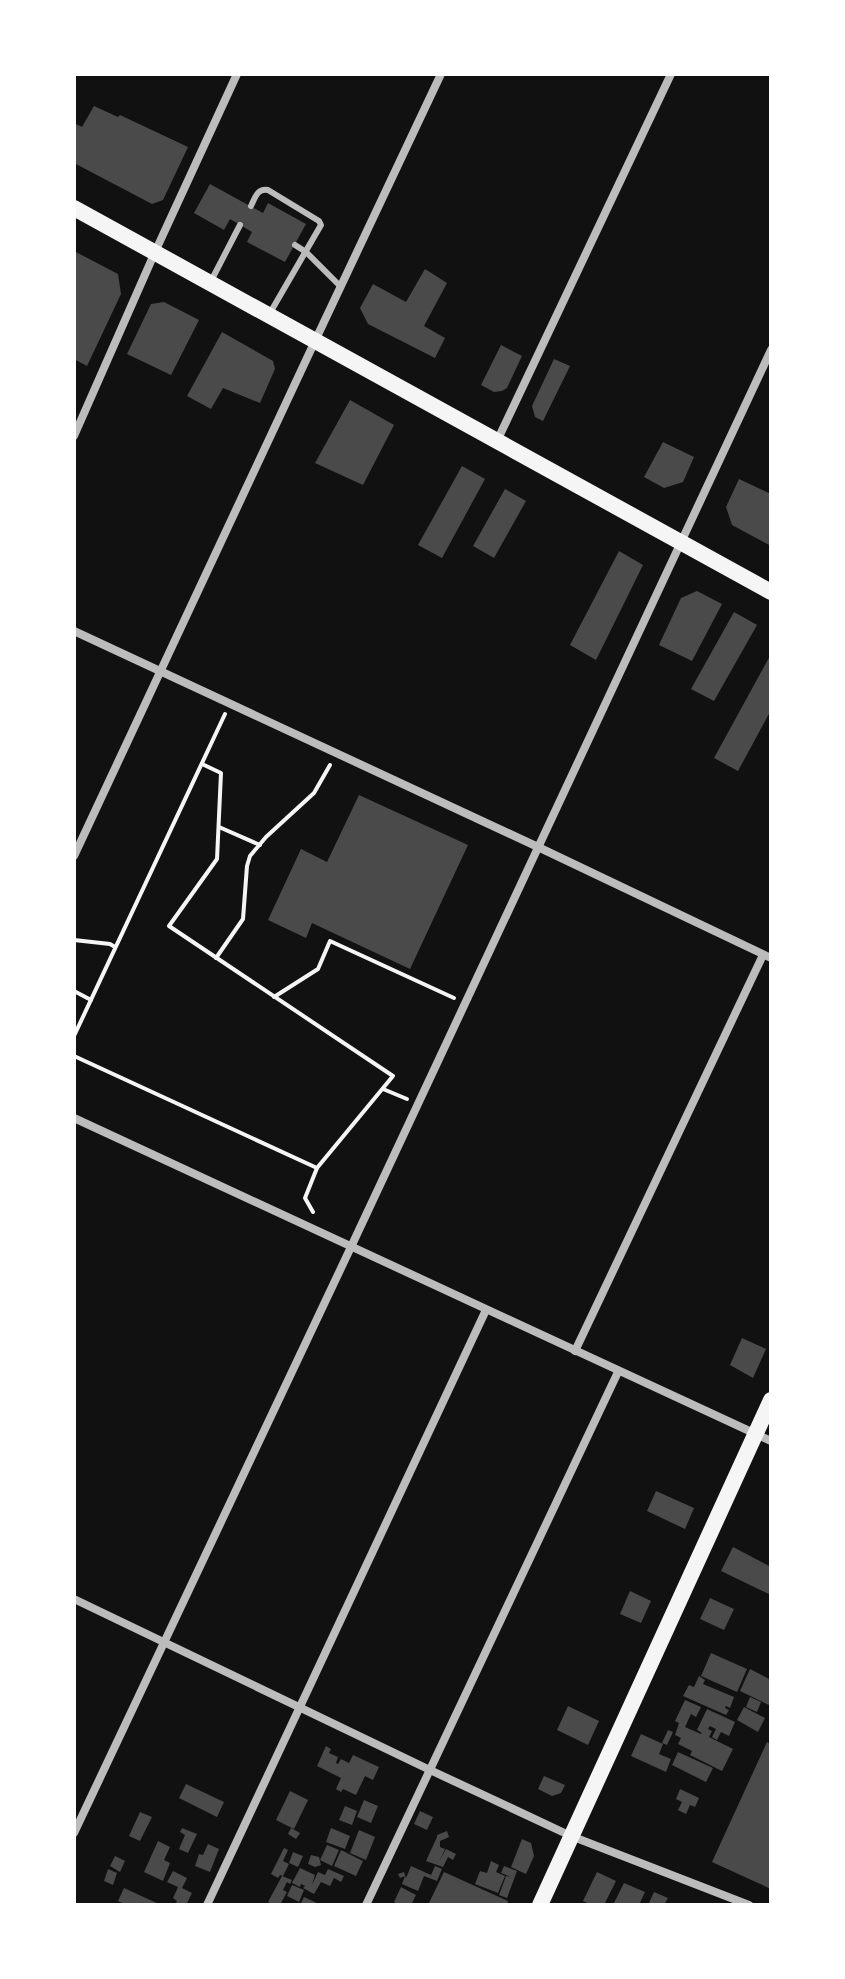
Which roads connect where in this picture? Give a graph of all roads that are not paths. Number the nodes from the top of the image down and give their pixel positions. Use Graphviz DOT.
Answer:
graph roads {
  1 [pos="237,74"];
  2 [pos="441,74"];
  3 [pos="671,74"];
  4 [pos="251,206"];
  5 [pos="74,208"];
  6 [pos="240,225"];
  7 [pos="295,245"];
  8 [pos="155,252"];
  9 [pos="306,252"];
  10 [pos="210,283"];
  11 [pos="341,287"];
  12 [pos="269,316"];
  13 [pos="315,341"];
  14 [pos="771,350"];
  15 [pos="74,436"];
  16 [pos="497,441"];
  17 [pos="681,542"];
  18 [pos="771,592"];
  19 [pos="74,631"];
  20 [pos="161,673"];
  21 [pos="538,847"];
  22 [pos="74,856"];
  23 [pos="767,957"];
  24 [pos="74,1118"];
  25 [pos="351,1247"];
  26 [pos="486,1310"];
  27 [pos="575,1351"];
  28 [pos="618,1372"];
  29 [pos="771,1400"];
  30 [pos="755,1434"];
  31 [pos="771,1441"];
  32 [pos="74,1599"];
  33 [pos="164,1641"];
  34 [pos="299,1708"];
  35 [pos="430,1770"];
  36 [pos="74,1833"];
  37 [pos="571,1836"];
  38 [pos="207,1905"];
  39 [pos="366,1905"];
  40 [pos="540,1905"];
  41 [pos="749,1905"];
  1 -- 8 [label="street"];
  2 -- 11 [label="street"];
  3 -- 16 [label="street"];
  4 -- 9 [label="lane"];
  5 -- 8 [label="main road"];
  6 -- 10 [label="lane"];
  7 -- 9 [label="lane"];
  8 -- 10 [label="main road"];
  8 -- 15 [label="street"];
  9 -- 11 [label="lane"];
  9 -- 12 [label="lane"];
  10 -- 12 [label="main road"];
  11 -- 13 [label="street"];
  12 -- 13 [label="main road"];
  13 -- 16 [label="main road"];
  13 -- 20 [label="street"];
  14 -- 17 [label="street"];
  16 -- 17 [label="main road"];
  17 -- 18 [label="main road"];
  17 -- 21 [label="street"];
  19 -- 20 [label="street"];
  20 -- 21 [label="street"];
  20 -- 22 [label="street"];
  21 -- 23 [label="street"];
  21 -- 25 [label="street"];
  23 -- 27 [label="street"];
  24 -- 25 [label="street"];
  25 -- 26 [label="street"];
  25 -- 33 [label="street"];
  26 -- 27 [label="street"];
  26 -- 34 [label="street"];
  27 -- 28 [label="street"];
  28 -- 30 [label="street"];
  28 -- 35 [label="street"];
  29 -- 30 [label="main road"];
  30 -- 31 [label="street"];
  30 -- 37 [label="main road"];
  32 -- 33 [label="street"];
  33 -- 34 [label="street"];
  33 -- 36 [label="street"];
  34 -- 35 [label="street"];
  34 -- 38 [label="street"];
  35 -- 37 [label="street"];
  35 -- 39 [label="street"];
  37 -- 40 [label="main road"];
  37 -- 41 [label="street"];
}
